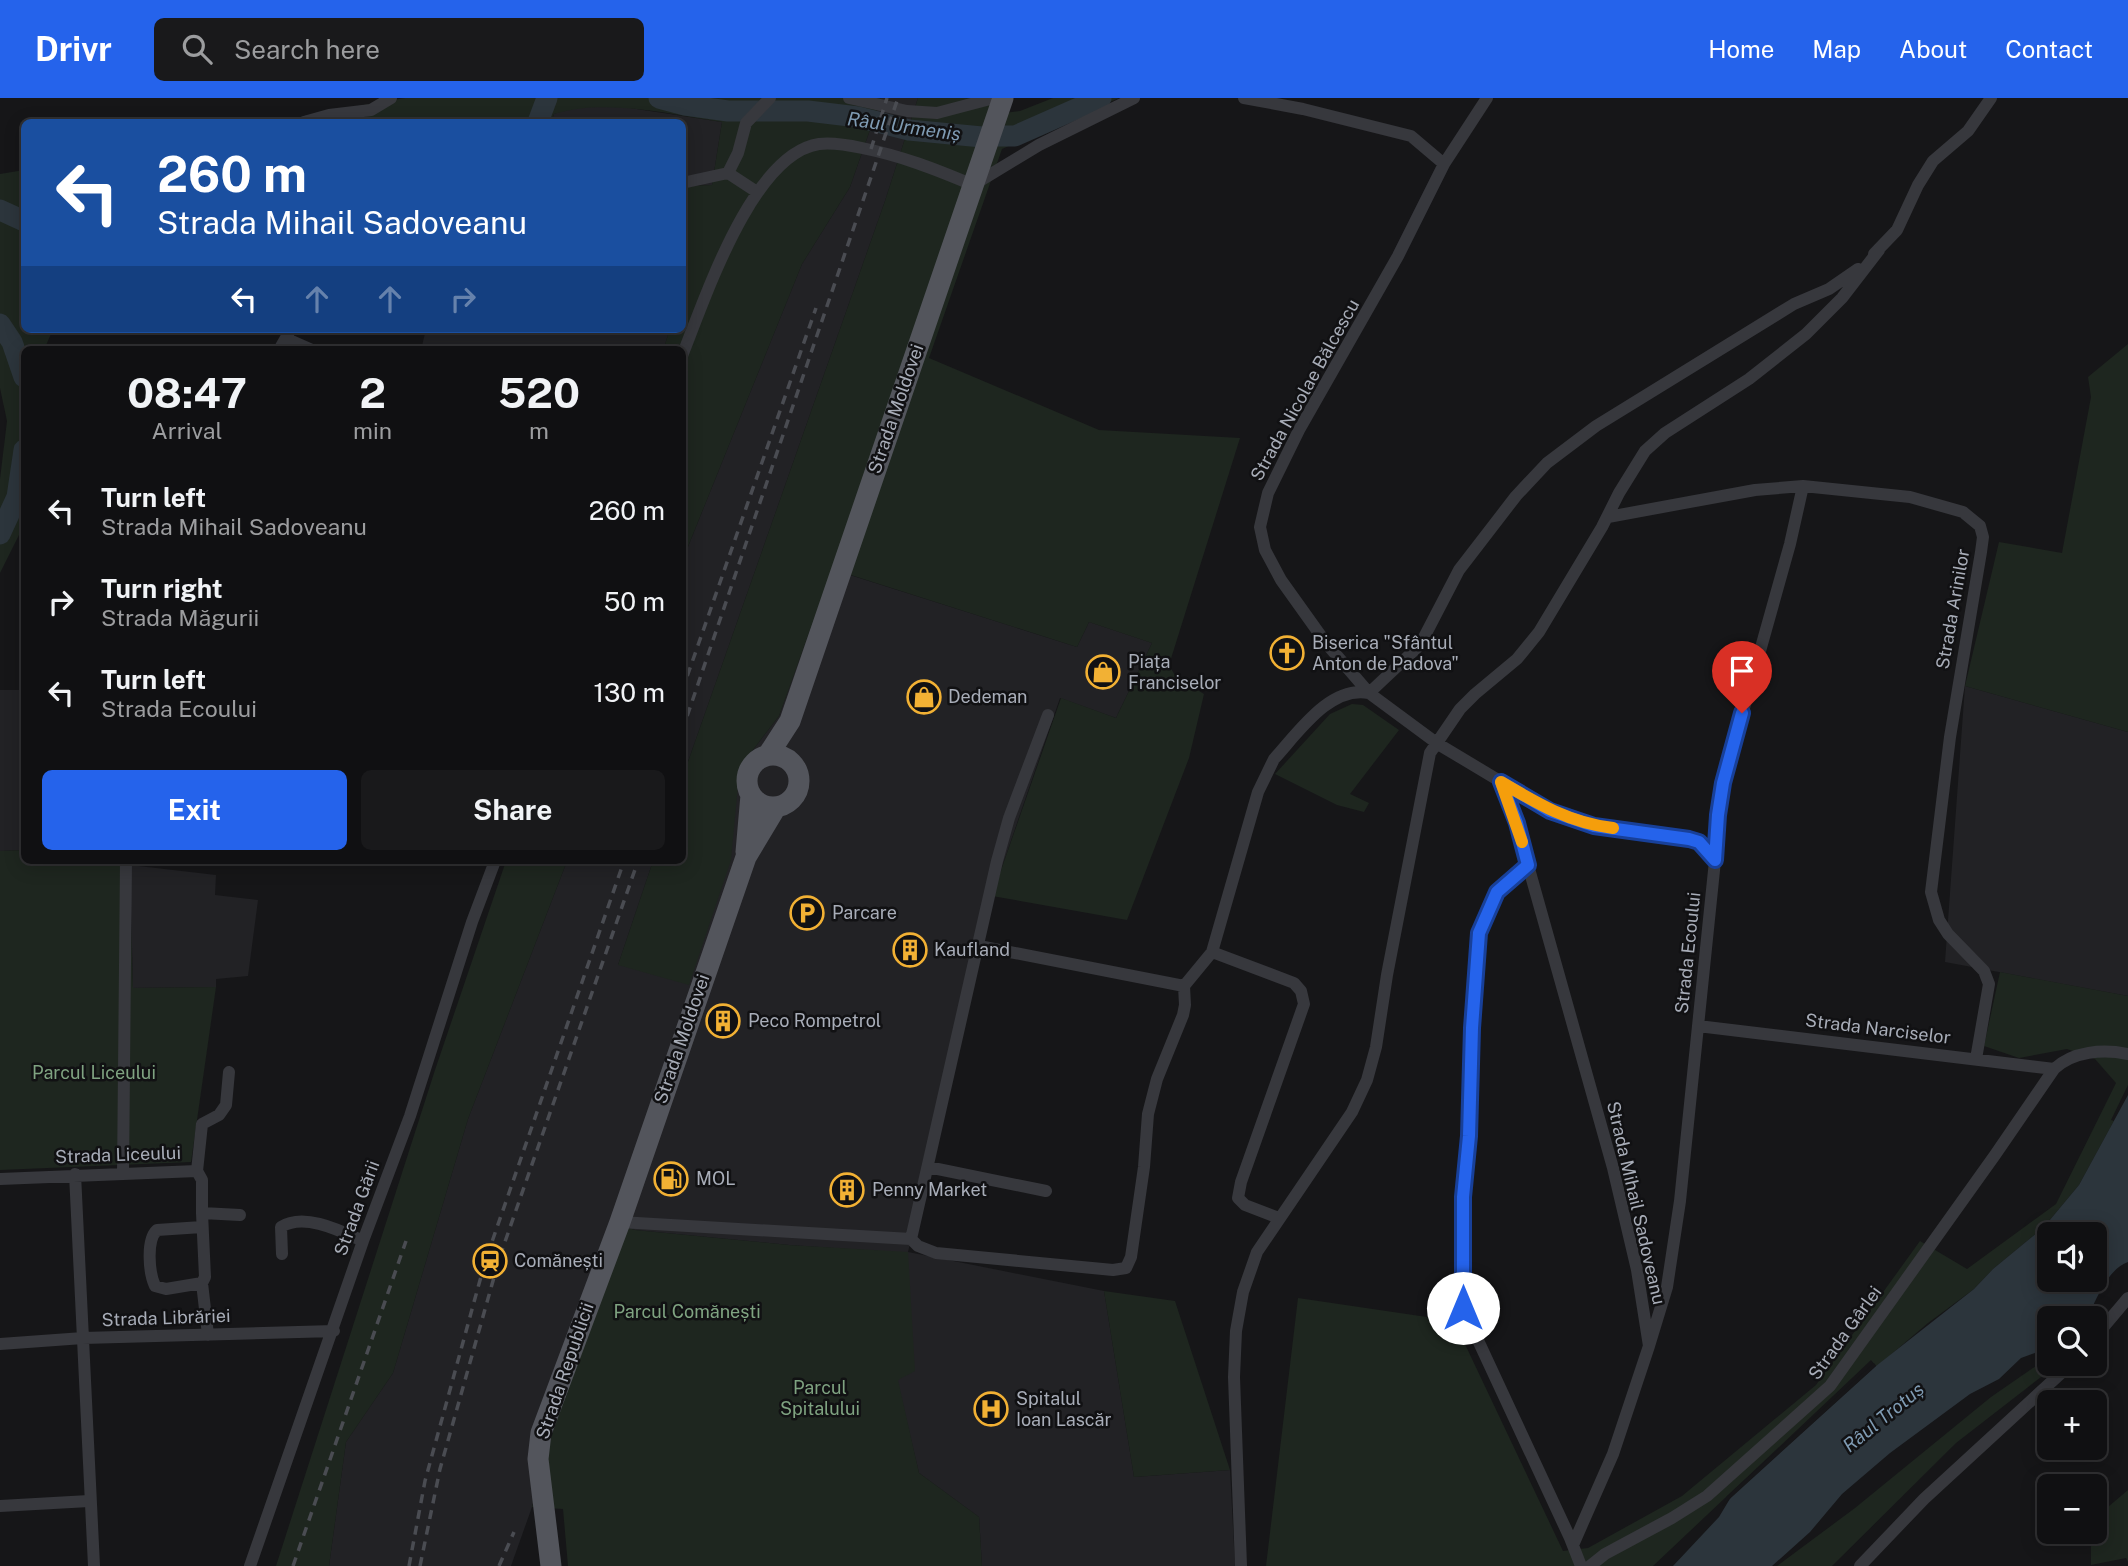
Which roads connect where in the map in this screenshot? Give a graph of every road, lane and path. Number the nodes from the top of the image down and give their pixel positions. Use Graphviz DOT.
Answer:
graph roads {
  1 [pos="391,98"];
  2 [pos="770,98"];
  3 [pos="849,98"];
  4 [pos="994,98"];
  5 [pos="1003,98"];
  6 [pos="1135,98"];
  7 [pos="1244,98"];
  8 [pos="1487,98"];
  9 [pos="1991,98"];
  10 [pos="315,119"];
  11 [pos="1444,164"];
  12 [pos="728,173"];
  13 [pos="686,182"];
  14 [pos="972,185"];
  15 [pos="757,192"];
  16 [pos="1879,250"];
  17 [pos="289,334"];
  18 [pos="306,346"];
  19 [pos="686,346"];
  20 [pos="1803,486"];
  21 [pos="1608,517"];
  22 [pos="1369,693"];
  23 [pos="1048,715"];
  24 [pos="790,721"];
  25 [pos="1438,744"];
  26 [pos="768,755"];
  27 [pos="791,762"];
  28 [pos="1501,782"];
  29 [pos="751,795"];
  30 [pos="776,807"];
  31 [pos="746,857"];
  32 [pos="1715,860"];
  33 [pos="126,864"];
  34 [pos="494,864"];
  35 [pos="1528,865"];
  36 [pos="979,946"];
  37 [pos="1212,952"];
  38 [pos="1184,986"];
  39 [pos="1698,1026"];
  40 [pos="2128,1054"];
  41 [pos="1976,1059"];
  42 [pos="2054,1069"];
  43 [pos="229,1072"];
  44 [pos="928,1167"];
  45 [pos="197,1171"];
  46 [pos="75,1174"];
  47 [pos="123,1174"];
  48 [pos="0,1179"];
  49 [pos="1046,1191"];
  50 [pos="202,1213"];
  51 [pos="240,1215"];
  52 [pos="1279,1219"];
  53 [pos="620,1222"];
  54 [pos="202,1227"];
  55 [pos="911,1239"];
  56 [pos="363,1241"];
  57 [pos="282,1254"];
  58 [pos="202,1283"];
  59 [pos="2128,1298"];
  60 [pos="2107,1323"];
  61 [pos="334,1331"];
  62 [pos="208,1335"];
  63 [pos="83,1338"];
  64 [pos="0,1344"];
  65 [pos="1649,1346"];
  66 [pos="2058,1376"];
  67 [pos="89,1501"];
  68 [pos="0,1506"];
  69 [pos="1573,1545"];
  70 [pos="94,1566"];
  71 [pos="250,1566"];
  72 [pos="551,1566"];
  73 [pos="1241,1566"];
  74 [pos="1581,1566"];
  75 [pos="1590,1566"];
  76 [pos="1860,1566"];
  1 -- 10 [label="street"];
  2 -- 12 [label="street"];
  3 -- 4 [label="street"];
  5 -- 14 [label="main road, Strada Moldovei"];
  6 -- 14 [label="street"];
  7 -- 11 [label="street"];
  8 -- 11 [label="street, Strada Nicolae Bălcescu"];
  9 -- 16 [label="street"];
  11 -- 22 [label="street, Strada Nicolae Bălcescu"];
  12 -- 13 [label="street"];
  12 -- 15 [label="street"];
  14 -- 15 [label="street"];
  14 -- 24 [label="main road, Strada Moldovei"];
  15 -- 19 [label="street"];
  16 -- 21 [label="street"];
  16 -- 22 [label="street"];
  17 -- 18 [label="street"];
  20 -- 21 [label="street, Strada Arinilor"];
  20 -- 32 [label="street, Strada Ecoului"];
  20 -- 41 [label="street, Strada Arinilor"];
  21 -- 25 [label="street"];
  22 -- 25 [label="street, Strada Nicolae Bălcescu"];
  22 -- 37 [label="street"];
  23 -- 36 [label="street"];
  24 -- 26 [label="main road, Strada Moldovei"];
  24 -- 27 [label="main road, Strada Moldovei"];
  25 -- 28 [label="street, Strada Nicolae Bălcescu"];
  25 -- 52 [label="street"];
  26 -- 27 [label="main road"];
  26 -- 29 [label="main road"];
  27 -- 30 [label="main road"];
  28 -- 32 [label="street, Strada Nicolae Bălcescu"];
  28 -- 35 [label="street, Strada Mihail Sadoveanu"];
  29 -- 30 [label="main road"];
  29 -- 31 [label="main road, Strada Moldovei"];
  30 -- 31 [label="main road, Strada Moldovei"];
  31 -- 53 [label="main road, Strada Moldovei"];
  32 -- 39 [label="street, Strada Ecoului"];
  33 -- 47 [label="street"];
  34 -- 56 [label="street, Strada Gării"];
  35 -- 65 [label="street, Strada Mihail Sadoveanu"];
  35 -- 69 [label="street"];
  36 -- 38 [label="street"];
  36 -- 44 [label="street"];
  37 -- 38 [label="street"];
  37 -- 52 [label="street"];
  38 -- 55 [label="street"];
  39 -- 41 [label="street, Strada Narciselor"];
  39 -- 65 [label="street, Strada Ecoului"];
  40 -- 42 [label="street"];
  41 -- 42 [label="street, Strada Narciselor"];
  42 -- 75 [label="street, Strada Gârlei"];
  43 -- 45 [label="street"];
  44 -- 49 [label="street"];
  44 -- 55 [label="street"];
  45 -- 47 [label="street, Strada Liceului"];
  45 -- 50 [label="street, Strada Liceului"];
  46 -- 47 [label="street, Strada Liceului"];
  46 -- 48 [label="street, Strada Liceului"];
  46 -- 63 [label="street"];
  50 -- 51 [label="street"];
  50 -- 54 [label="street, Strada Liceului"];
  52 -- 73 [label="street"];
  53 -- 55 [label="street"];
  53 -- 72 [label="main road, Strada Republicii"];
  54 -- 58 [label="street"];
  54 -- 58 [label="street"];
  56 -- 57 [label="street"];
  56 -- 61 [label="street, Strada Gării"];
  58 -- 62 [label="street"];
  59 -- 60 [label="street"];
  61 -- 62 [label="street, Strada Librăriei"];
  61 -- 71 [label="street, Strada Gării"];
  62 -- 63 [label="street, Strada Librăriei"];
  63 -- 64 [label="street, Strada Librăriei"];
  63 -- 67 [label="street"];
  65 -- 69 [label="street, Strada Mihail Sadoveanu"];
  66 -- 76 [label="street"];
  67 -- 68 [label="street"];
  67 -- 70 [label="street"];
  69 -- 74 [label="street"];
}
